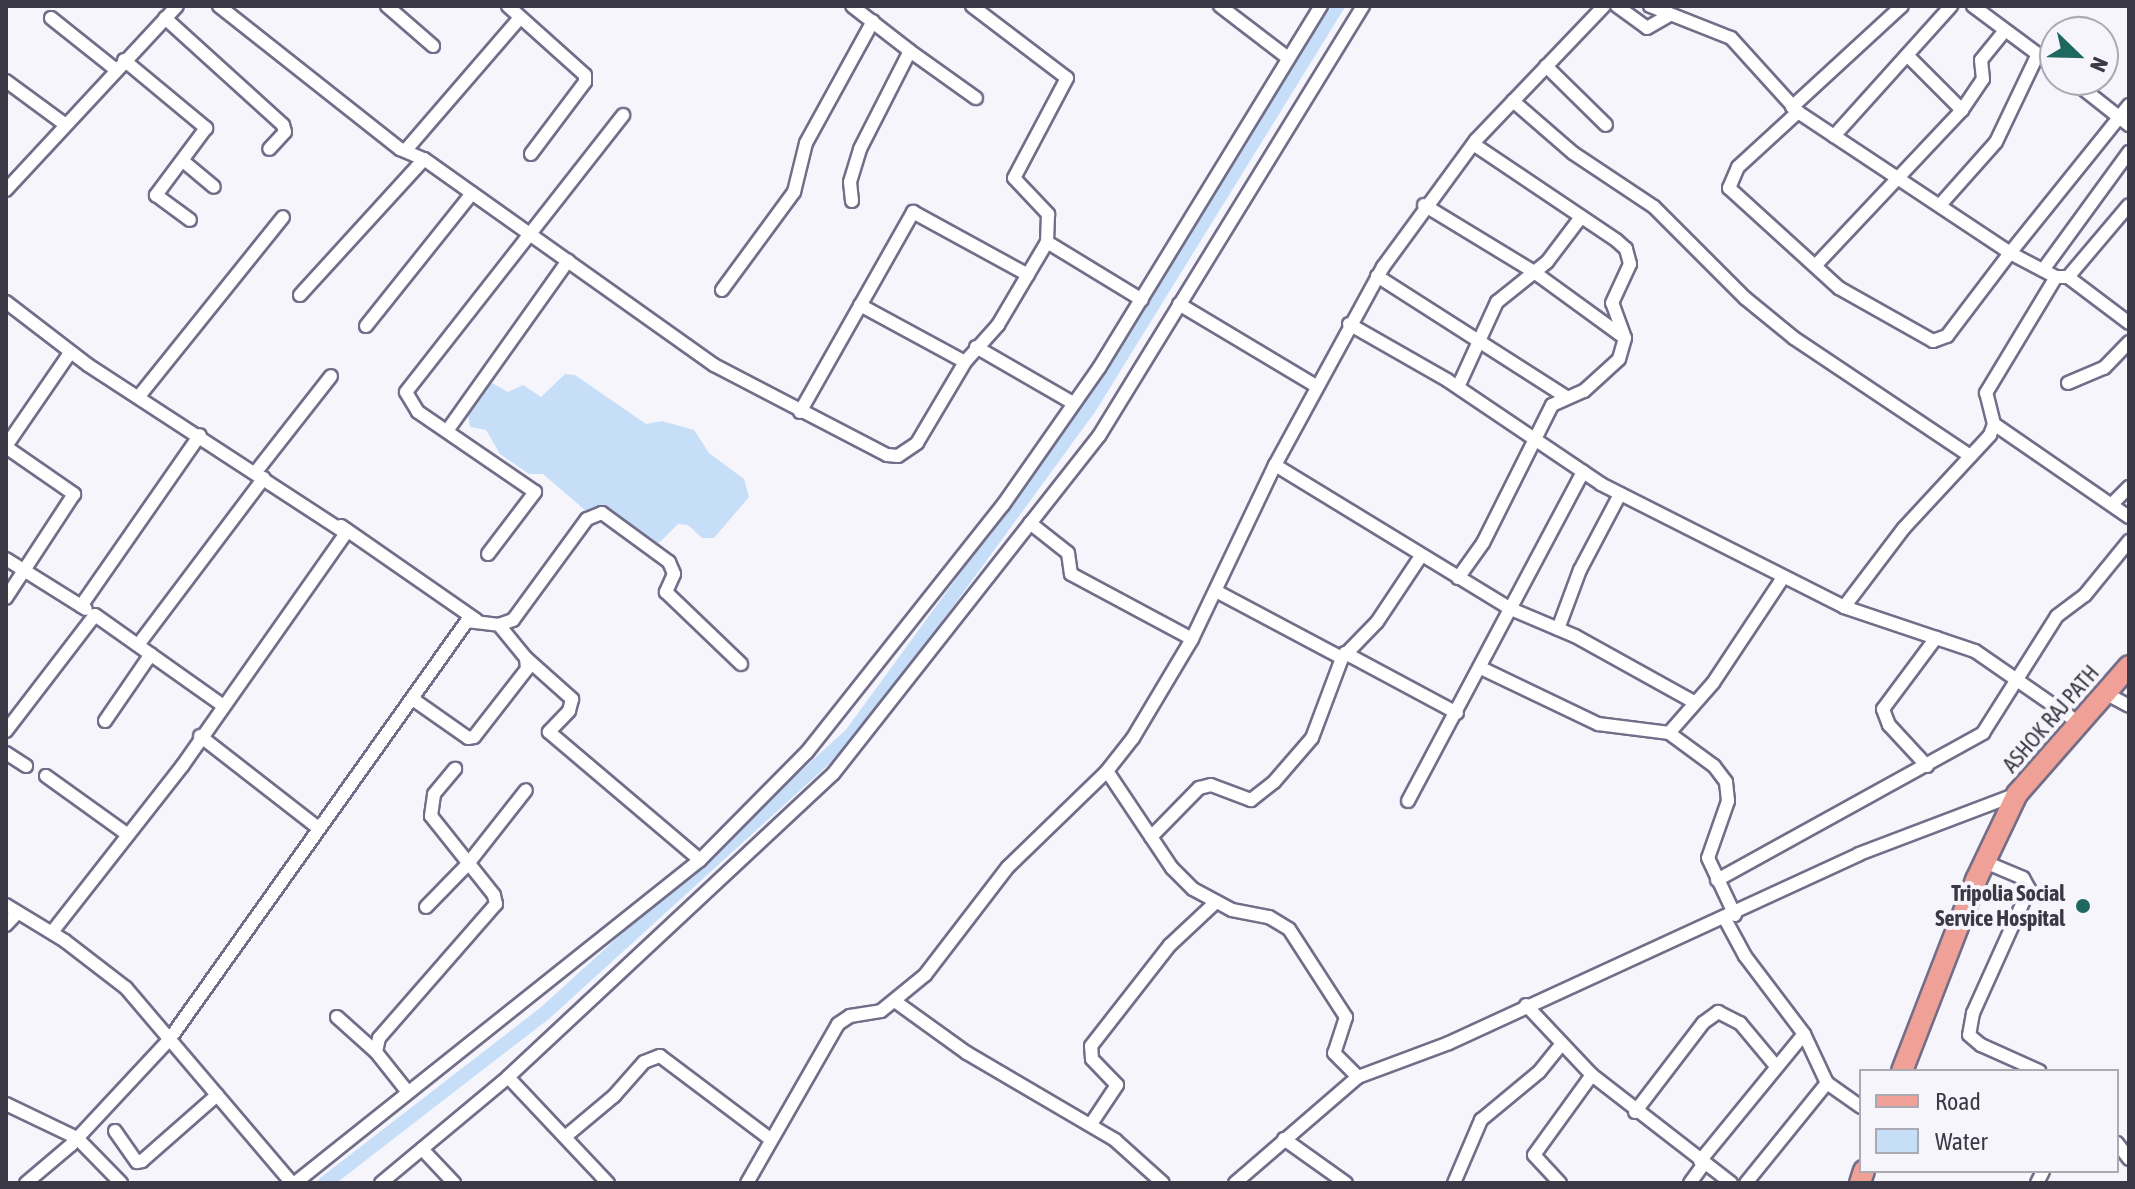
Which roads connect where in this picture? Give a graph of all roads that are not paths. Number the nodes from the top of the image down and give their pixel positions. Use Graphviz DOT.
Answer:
graph roads {
  1 [pos="177,6"];
  2 [pos="219,6"];
  3 [pos="387,6"];
  4 [pos="508,6"];
  5 [pos="852,6"];
  6 [pos="972,6"];
  7 [pos="1220,6"];
  8 [pos="1321,6"];
  9 [pos="1363,6"];
  10 [pos="1604,6"];
  11 [pos="1617,6"];
  12 [pos="1650,6"];
  13 [pos="1902,6"];
  14 [pos="1951,6"];
  15 [pos="1973,6"];
  16 [pos="1668,16"];
  17 [pos="51,18"];
  18 [pos="165,18"];
  19 [pos="519,19"];
  20 [pos="873,21"];
  21 [pos="2005,30"];
  22 [pos="433,46"];
  23 [pos="910,51"];
  24 [pos="2038,54"];
  25 [pos="1907,55"];
  26 [pos="1288,58"];
  27 [pos="120,64"];
  28 [pos="1546,66"];
  29 [pos="6,81"];
  30 [pos="2096,96"];
  31 [pos="976,98"];
  32 [pos="1513,101"];
  33 [pos="1795,110"];
  34 [pos="1962,110"];
  35 [pos="623,115"];
  36 [pos="2126,116"];
  37 [pos="66,125"];
  38 [pos="1606,125"];
  39 [pos="1834,136"];
  40 [pos="1473,144"];
  41 [pos="269,149"];
  42 [pos="405,151"];
  43 [pos="2129,152"];
  44 [pos="531,154"];
  45 [pos="424,159"];
  46 [pos="183,161"];
  47 [pos="1902,179"];
  48 [pos="214,187"];
  49 [pos="6,190"];
  50 [pos="472,193"];
  51 [pos="852,201"];
  52 [pos="1424,205"];
  53 [pos="1940,205"];
  54 [pos="2129,205"];
  55 [pos="283,217"];
  56 [pos="1581,217"];
  57 [pos="190,220"];
  58 [pos="532,235"];
  59 [pos="1047,242"];
  60 [pos="2010,253"];
  61 [pos="568,261"];
  62 [pos="1815,266"];
  63 [pos="2043,270"];
  64 [pos="1534,272"];
  65 [pos="1028,275"];
  66 [pos="1377,276"];
  67 [pos="2062,277"];
  68 [pos="722,290"];
  69 [pos="300,295"];
  70 [pos="1142,300"];
  71 [pos="6,302"];
  72 [pos="1179,304"];
  73 [pos="860,305"];
  74 [pos="2129,323"];
  75 [pos="1349,324"];
  76 [pos="366,326"];
  77 [pos="1625,338"];
  78 [pos="1476,341"];
  79 [pos="2129,342"];
  80 [pos="976,347"];
  81 [pos="70,353"];
  82 [pos="965,362"];
  83 [pos="331,376"];
  84 [pos="2068,383"];
  85 [pos="1316,386"];
  86 [pos="1458,387"];
  87 [pos="140,395"];
  88 [pos="1565,396"];
  89 [pos="1073,403"];
  90 [pos="800,412"];
  91 [pos="1994,424"];
  92 [pos="447,431"];
  93 [pos="200,435"];
  94 [pos="1535,441"];
  95 [pos="6,447"];
  96 [pos="1970,456"];
  97 [pos="1275,465"];
  98 [pos="1583,472"];
  99 [pos="259,476"];
  100 [pos="2129,487"];
  101 [pos="1620,494"];
  102 [pos="2113,503"];
  103 [pos="2129,517"];
  104 [pos="1030,523"];
  105 [pos="341,526"];
  106 [pos="2129,541"];
  107 [pos="488,554"];
  108 [pos="1421,556"];
  109 [pos="6,559"];
  110 [pos="24,570"];
  111 [pos="1458,578"];
  112 [pos="1782,579"];
  113 [pos="1216,591"];
  114 [pos="6,598"];
  115 [pos="81,606"];
  116 [pos="1844,607"];
  117 [pos="1511,609"];
  118 [pos="95,615"];
  119 [pos="476,620"];
  120 [pos="499,625"];
  121 [pos="1558,629"];
  122 [pos="1936,638"];
  123 [pos="1192,639"];
  124 [pos="138,645"];
  125 [pos="151,654"];
  126 [pos="1344,656"];
  127 [pos="526,658"];
  128 [pos="741,664"];
  129 [pos="2129,666"];
  130 [pos="1481,668"];
  131 [pos="2016,682"];
  132 [pos="2105,693"];
  133 [pos="414,700"];
  134 [pos="1694,702"];
  135 [pos="222,705"];
  136 [pos="2129,706"];
  137 [pos="1457,713"];
  138 [pos="105,721"];
  139 [pos="2079,723"];
  140 [pos="6,731"];
  141 [pos="1669,733"];
  142 [pos="200,736"];
  143 [pos="6,753"];
  144 [pos="26,766"];
  145 [pos="1927,766"];
  146 [pos="455,769"];
  147 [pos="1107,771"];
  148 [pos="46,776"];
  149 [pos="526,790"];
  150 [pos="2017,794"];
  151 [pos="1408,801"];
  152 [pos="318,828"];
  153 [pos="128,835"];
  154 [pos="1151,837"];
  155 [pos="700,860"];
  156 [pos="1985,862"];
  157 [pos="467,865"];
  158 [pos="1717,880"];
  159 [pos="1216,902"];
  160 [pos="426,907"];
  161 [pos="11,909"];
  162 [pos="1730,917"];
  163 [pos="6,925"];
  164 [pos="52,932"];
  165 [pos="896,1002"];
  166 [pos="1526,1005"];
  167 [pos="337,1017"];
  168 [pos="1804,1034"];
  169 [pos="169,1040"];
  170 [pos="1561,1045"];
  171 [pos="376,1052"];
  172 [pos="1775,1065"];
  173 [pos="1903,1069"];
  174 [pos="2035,1069"];
  175 [pos="1592,1075"];
  176 [pos="508,1077"];
  177 [pos="1358,1077"];
  178 [pos="1827,1083"];
  179 [pos="407,1091"];
  180 [pos="217,1095"];
  181 [pos="6,1104"];
  182 [pos="1859,1106"];
  183 [pos="1635,1112"];
  184 [pos="1091,1124"];
  185 [pos="115,1131"];
  186 [pos="565,1137"];
  187 [pos="77,1138"];
  188 [pos="770,1139"];
  189 [pos="1284,1139"];
  190 [pos="422,1149"];
  191 [pos="1702,1163"];
  192 [pos="26,1183"];
  193 [pos="121,1183"];
  194 [pos="293,1183"];
  195 [pos="381,1183"];
  196 [pos="454,1183"];
  197 [pos="608,1183"];
  198 [pos="747,1183"];
  199 [pos="1163,1183"];
  200 [pos="1235,1183"];
  201 [pos="1346,1183"];
  202 [pos="1454,1183"];
  203 [pos="1560,1183"];
  204 [pos="1690,1183"];
  205 [pos="1731,1183"];
  206 [pos="1746,1183"];
  1 -- 18 [label="street"];
  2 -- 42 [label="street"];
  3 -- 22 [label="street"];
  4 -- 19 [label="street"];
  5 -- 20 [label="street"];
  6 -- 59 [label="street"];
  7 -- 26 [label="street"];
  8 -- 26 [label="street"];
  9 -- 72 [label="street"];
  10 -- 28 [label="street"];
  11 -- 16 [label="street"];
  12 -- 16 [label="street"];
  13 -- 33 [label="street"];
  14 -- 25 [label="street"];
  15 -- 21 [label="street"];
  16 -- 33 [label="street"];
  17 -- 27 [label="street"];
  18 -- 27 [label="street"];
  18 -- 41 [label="street"];
  19 -- 42 [label="street"];
  19 -- 44 [label="street"];
  20 -- 23 [label="street"];
  20 -- 68 [label="street"];
  21 -- 24 [label="street"];
  21 -- 34 [label="street"];
  23 -- 31 [label="street"];
  23 -- 51 [label="street"];
  24 -- 53 [label="street"];
  25 -- 34 [label="street"];
  25 -- 39 [label="street"];
  26 -- 70 [label="street"];
  27 -- 37 [label="street"];
  27 -- 46 [label="street"];
  28 -- 32 [label="street"];
  28 -- 38 [label="street"];
  29 -- 37 [label="street"];
  30 -- 36 [label="street"];
  32 -- 40 [label="street"];
  32 -- 96 [label="street"];
  33 -- 39 [label="street"];
  33 -- 62 [label="street"];
  34 -- 47 [label="street"];
  35 -- 58 [label="street"];
  36 -- 60 [label="street"];
  37 -- 49 [label="street"];
  39 -- 47 [label="street"];
  40 -- 52 [label="street"];
  40 -- 56 [label="street"];
  42 -- 45 [label="street"];
  43 -- 63 [label="street"];
  45 -- 50 [label="street"];
  45 -- 69 [label="street"];
  46 -- 48 [label="street"];
  46 -- 57 [label="street"];
  47 -- 53 [label="street"];
  47 -- 62 [label="street"];
  50 -- 58 [label="street"];
  50 -- 76 [label="street"];
  52 -- 64 [label="street"];
  52 -- 66 [label="street"];
  53 -- 60 [label="street"];
  54 -- 67 [label="street"];
  55 -- 87 [label="street"];
  56 -- 64 [label="street"];
  56 -- 77 [label="street"];
  58 -- 61 [label="street"];
  58 -- 92 [label="street"];
  59 -- 65 [label="street"];
  59 -- 70 [label="street"];
  60 -- 62 [label="street"];
  60 -- 63 [label="street"];
  61 -- 90 [label="street"];
  61 -- 92 [label="street"];
  63 -- 67 [label="street"];
  64 -- 77 [label="street"];
  64 -- 78 [label="street"];
  65 -- 73 [label="street"];
  65 -- 80 [label="street"];
  66 -- 75 [label="street"];
  66 -- 78 [label="street"];
  67 -- 74 [label="street"];
  67 -- 91 [label="street"];
  70 -- 89 [label="street"];
  71 -- 81 [label="street"];
  72 -- 85 [label="street"];
  72 -- 104 [label="street"];
  73 -- 82 [label="street"];
  73 -- 90 [label="street"];
  75 -- 85 [label="street"];
  75 -- 86 [label="street"];
  77 -- 88 [label="street"];
  78 -- 86 [label="street"];
  78 -- 88 [label="street"];
  79 -- 84 [label="street"];
  80 -- 82 [label="street"];
  80 -- 89 [label="street"];
  81 -- 87 [label="street"];
  81 -- 95 [label="street"];
  82 -- 90 [label="street"];
  83 -- 99 [label="street"];
  85 -- 97 [label="street"];
  86 -- 94 [label="street"];
  87 -- 93 [label="street"];
  88 -- 94 [label="street"];
  89 -- 155 [label="street"];
  91 -- 96 [label="street"];
  91 -- 102 [label="street"];
  92 -- 107 [label="street"];
  93 -- 99 [label="street"];
  93 -- 115 [label="street"];
  94 -- 98 [label="street"];
  94 -- 111 [label="street"];
  95 -- 110 [label="street"];
  96 -- 116 [label="street"];
  97 -- 108 [label="street"];
  97 -- 113 [label="street"];
  98 -- 101 [label="street"];
  98 -- 117 [label="street"];
  99 -- 105 [label="street"];
  99 -- 124 [label="street"];
  100 -- 102 [label="street"];
  101 -- 112 [label="street"];
  101 -- 121 [label="street"];
  102 -- 103 [label="street"];
  104 -- 123 [label="street"];
  104 -- 176 [label="street"];
  105 -- 119 [label="street"];
  105 -- 135 [label="street"];
  106 -- 131 [label="street"];
  108 -- 111 [label="street"];
  108 -- 126 [label="street"];
  109 -- 110 [label="street"];
  110 -- 114 [label="street"];
  110 -- 115 [label="street"];
  111 -- 117 [label="street"];
  112 -- 116 [label="street"];
  112 -- 134 [label="street"];
  113 -- 123 [label="street"];
  113 -- 126 [label="street"];
  115 -- 118 [label="street"];
  116 -- 122 [label="street"];
  117 -- 121 [label="street"];
  117 -- 130 [label="street"];
  118 -- 124 [label="street"];
  118 -- 140 [label="street"];
  119 -- 120 [label="street"];
  119 -- 133 [label="street"];
  120 -- 127 [label="street"];
  120 -- 128 [label="street"];
  121 -- 134 [label="street"];
  122 -- 131 [label="street"];
  122 -- 145 [label="street"];
  123 -- 147 [label="street"];
  124 -- 125 [label="street"];
  125 -- 135 [label="street"];
  125 -- 138 [label="street"];
  126 -- 137 [label="street"];
  126 -- 154 [label="street"];
  127 -- 133 [label="street"];
  127 -- 155 [label="street"];
  129 -- 132 [label="main road, ASHOK RAJ PATH"];
  130 -- 137 [label="street"];
  130 -- 141 [label="street"];
  131 -- 139 [label="street"];
  131 -- 145 [label="street"];
  132 -- 136 [label="street"];
  132 -- 139 [label="main road, ASHOK RAJ PATH"];
  133 -- 152 [label="street"];
  134 -- 141 [label="street"];
  135 -- 142 [label="street"];
  137 -- 151 [label="street"];
  139 -- 150 [label="main road, ASHOK RAJ PATH"];
  141 -- 158 [label="street"];
  142 -- 152 [label="street"];
  142 -- 153 [label="street"];
  143 -- 144 [label="street"];
  145 -- 158 [label="street"];
  146 -- 157 [label="street"];
  147 -- 154 [label="street"];
  147 -- 165 [label="street"];
  148 -- 153 [label="street"];
  149 -- 157 [label="street"];
  150 -- 156 [label="main road, ASHOK RAJ PATH"];
  150 -- 162 [label="street"];
  152 -- 169 [label="street"];
  153 -- 164 [label="street"];
  154 -- 159 [label="street"];
  155 -- 179 [label="street"];
  156 -- 173 [label="main road, ASHOK RAJ PATH"];
  156 -- 174 [label="street"];
  157 -- 160 [label="street"];
  157 -- 171 [label="street"];
  158 -- 162 [label="street"];
  159 -- 177 [label="street"];
  159 -- 184 [label="street"];
  161 -- 163 [label="street"];
  161 -- 164 [label="street"];
  162 -- 166 [label="street"];
  162 -- 168 [label="street"];
  164 -- 169 [label="street"];
  165 -- 184 [label="street"];
  165 -- 188 [label="street"];
  166 -- 170 [label="street"];
  166 -- 177 [label="street"];
  167 -- 171 [label="street"];
  168 -- 172 [label="street"];
  168 -- 178 [label="street"];
  169 -- 180 [label="street"];
  169 -- 187 [label="street"];
  170 -- 175 [label="street"];
  170 -- 202 [label="street"];
  171 -- 179 [label="street"];
  172 -- 183 [label="street"];
  172 -- 191 [label="street"];
  175 -- 183 [label="street"];
  175 -- 203 [label="street"];
  176 -- 186 [label="street"];
  176 -- 190 [label="street"];
  177 -- 189 [label="street"];
  178 -- 182 [label="street"];
  178 -- 206 [label="street"];
  179 -- 194 [label="street"];
  180 -- 185 [label="street"];
  180 -- 194 [label="street"];
  181 -- 187 [label="street"];
  183 -- 191 [label="street"];
  184 -- 199 [label="street"];
  186 -- 188 [label="street"];
  186 -- 197 [label="street"];
  187 -- 192 [label="street"];
  187 -- 193 [label="street"];
  188 -- 198 [label="street"];
  189 -- 200 [label="street"];
  189 -- 201 [label="street"];
  190 -- 195 [label="street"];
  190 -- 196 [label="street"];
  191 -- 204 [label="street"];
  191 -- 205 [label="street"];
}
